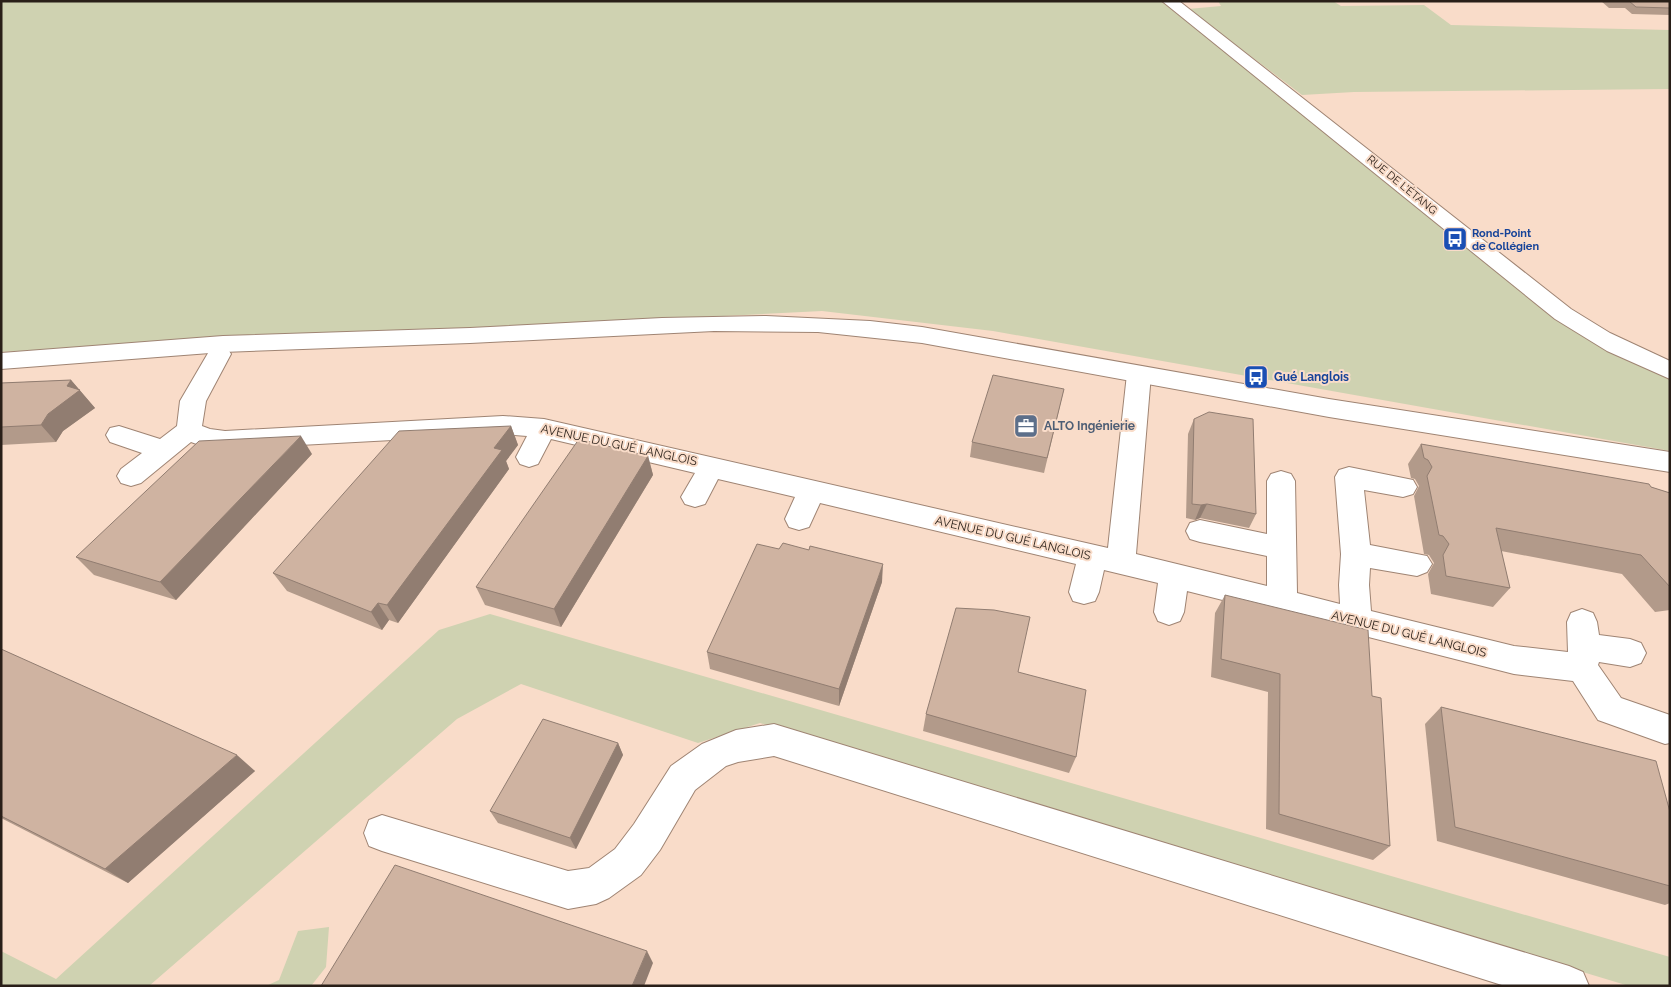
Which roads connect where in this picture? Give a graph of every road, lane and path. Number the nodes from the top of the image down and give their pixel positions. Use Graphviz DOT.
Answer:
graph roads {
  1 [pos="1169,1"];
  2 [pos="403,339"];
  3 [pos="219,354"];
  4 [pos="85,356"];
  5 [pos="1,361"];
  6 [pos="1670,371"];
  7 [pos="1139,374"];
  8 [pos="544,428"];
  9 [pos="189,430"];
  10 [pos="119,435"];
  11 [pos="164,450"];
  12 [pos="529,456"];
  13 [pos="1669,462"];
  14 [pos="712,466"];
  15 [pos="131,476"];
  16 [pos="1281,481"];
  17 [pos="1403,487"];
  18 [pos="812,490"];
  19 [pos="695,497"];
  20 [pos="800,520"];
  21 [pos="1200,531"];
  22 [pos="1282,548"];
  23 [pos="1356,554"];
  24 [pos="1092,556"];
  25 [pos="1121,562"];
  26 [pos="1418,564"];
  27 [pos="1174,577"];
  28 [pos="1084,592"];
  29 [pos="1282,603"];
  30 [pos="1169,612"];
  31 [pos="1357,621"];
  32 [pos="1583,645"];
  33 [pos="1630,653"];
  34 [pos="1665,729"];
  35 [pos="382,833"];
  36 [pos="1569,986"];
  1 -- 6 [label="street, RUE DE L'ÉTANG"];
  2 -- 3 [label="street"];
  2 -- 4 [label="street"];
  2 -- 7 [label="street"];
  3 -- 4 [label="street"];
  3 -- 9 [label="street"];
  4 -- 5 [label="street"];
  7 -- 13 [label="street"];
  7 -- 25 [label="street"];
  8 -- 9 [label="street, AVENUE DU GUÉ LANGLOIS"];
  8 -- 12 [label="street"];
  8 -- 14 [label="street, AVENUE DU GUÉ LANGLOIS"];
  9 -- 11 [label="street"];
  10 -- 11 [label="street"];
  11 -- 15 [label="street"];
  14 -- 18 [label="street, AVENUE DU GUÉ LANGLOIS"];
  14 -- 19 [label="street"];
  16 -- 22 [label="street"];
  17 -- 23 [label="street"];
  18 -- 20 [label="street"];
  18 -- 24 [label="street, AVENUE DU GUÉ LANGLOIS"];
  21 -- 22 [label="street"];
  22 -- 29 [label="street"];
  23 -- 26 [label="street"];
  23 -- 31 [label="street"];
  24 -- 25 [label="street, AVENUE DU GUÉ LANGLOIS"];
  24 -- 28 [label="street"];
  25 -- 27 [label="street, AVENUE DU GUÉ LANGLOIS"];
  27 -- 29 [label="street, AVENUE DU GUÉ LANGLOIS"];
  27 -- 30 [label="street"];
  29 -- 31 [label="street, AVENUE DU GUÉ LANGLOIS"];
  31 -- 32 [label="street, AVENUE DU GUÉ LANGLOIS"];
  32 -- 33 [label="street, AVENUE DU GUÉ LANGLOIS"];
  32 -- 34 [label="street"];
  35 -- 36 [label="street"];
}
